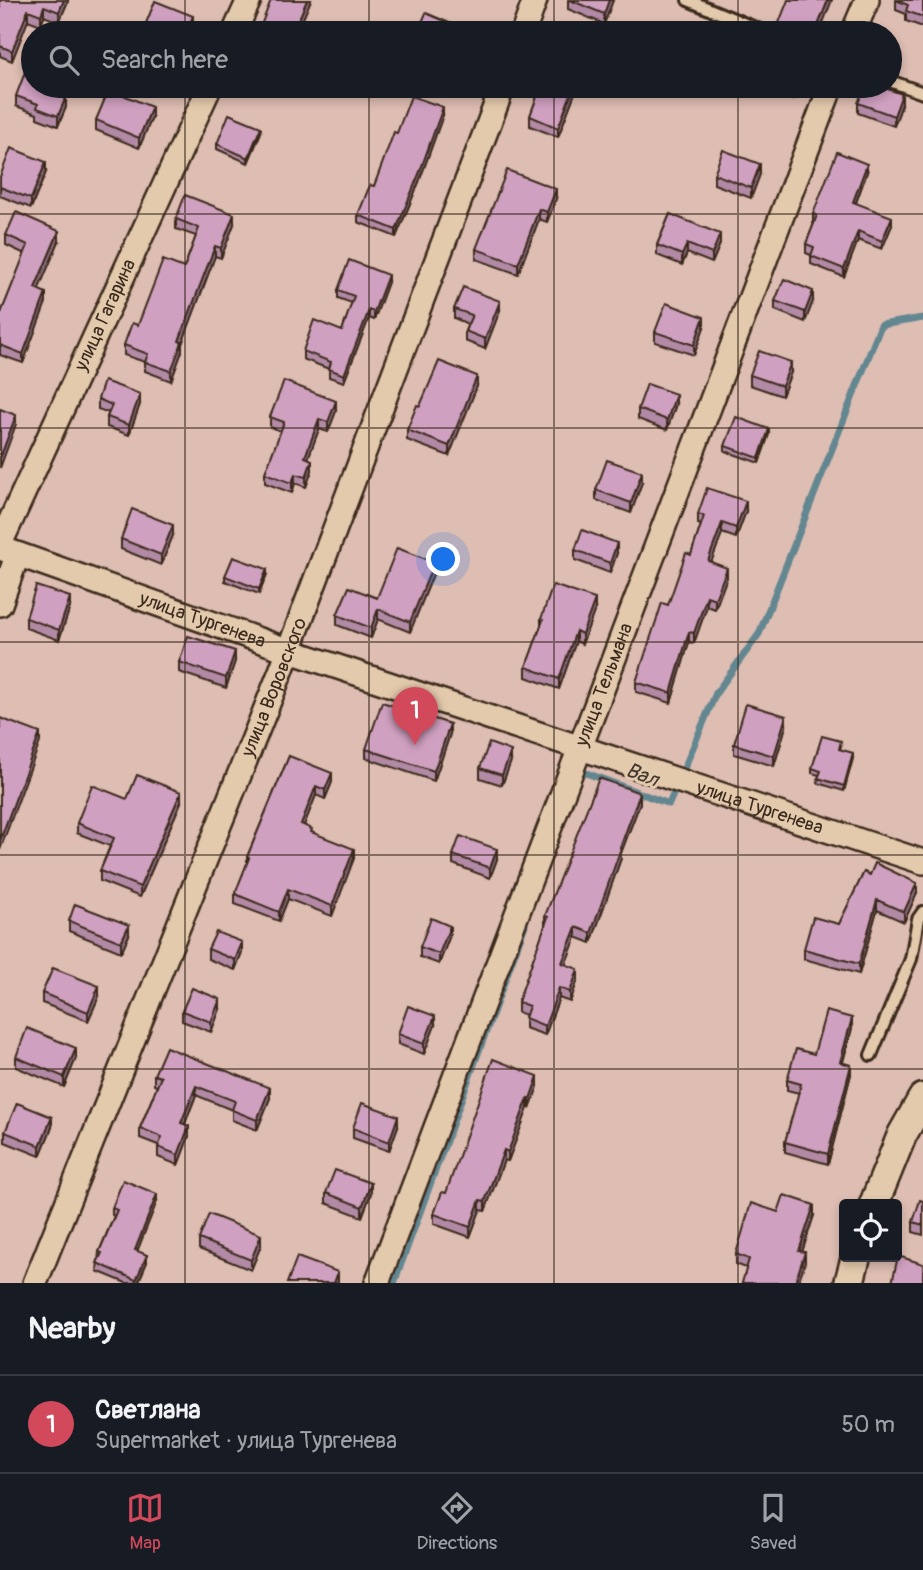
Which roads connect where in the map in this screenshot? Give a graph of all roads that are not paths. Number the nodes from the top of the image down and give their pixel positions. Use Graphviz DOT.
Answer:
graph roads {
  1 [pos="249,0"];
  2 [pos="535,0"];
  3 [pos="688,0"];
  4 [pos="867,0"];
  5 [pos="239,21"];
  6 [pos="527,21"];
  7 [pos="738,21"];
  8 [pos="858,21"];
  9 [pos="902,85"];
  10 [pos="923,93"];
  11 [pos="206,98"];
  12 [pos="498,98"];
  13 [pos="826,98"];
  14 [pos="6,549"];
  15 [pos="0,604"];
  16 [pos="288,650"];
  17 [pos="580,748"];
  18 [pos="923,862"];
  19 [pos="923,912"];
  20 [pos="871,1055"];
  21 [pos="923,1098"];
  22 [pos="876,1199"];
  23 [pos="855,1262"];
  24 [pos="34,1283"];
  25 [pos="377,1283"];
  26 [pos="849,1283"];
  1 -- 5 [label="street"];
  2 -- 6 [label="street"];
  3 -- 7 [label="lane"];
  4 -- 8 [label="street"];
  9 -- 10 [label="lane"];
  11 -- 14 [label="street, улица Гагарина"];
  12 -- 16 [label="street, улица Воровского"];
  13 -- 17 [label="street, улица Тельмана"];
  14 -- 15 [label="street, улица Гагарина"];
  14 -- 16 [label="street, улица Тургенева"];
  16 -- 17 [label="street, улица Тургенева"];
  16 -- 24 [label="street, улица Воровского"];
  17 -- 18 [label="street, улица Тургенева"];
  17 -- 25 [label="street, улица Тельмана"];
  19 -- 20 [label="lane"];
  21 -- 22 [label="street"];
  23 -- 26 [label="street"];
}
